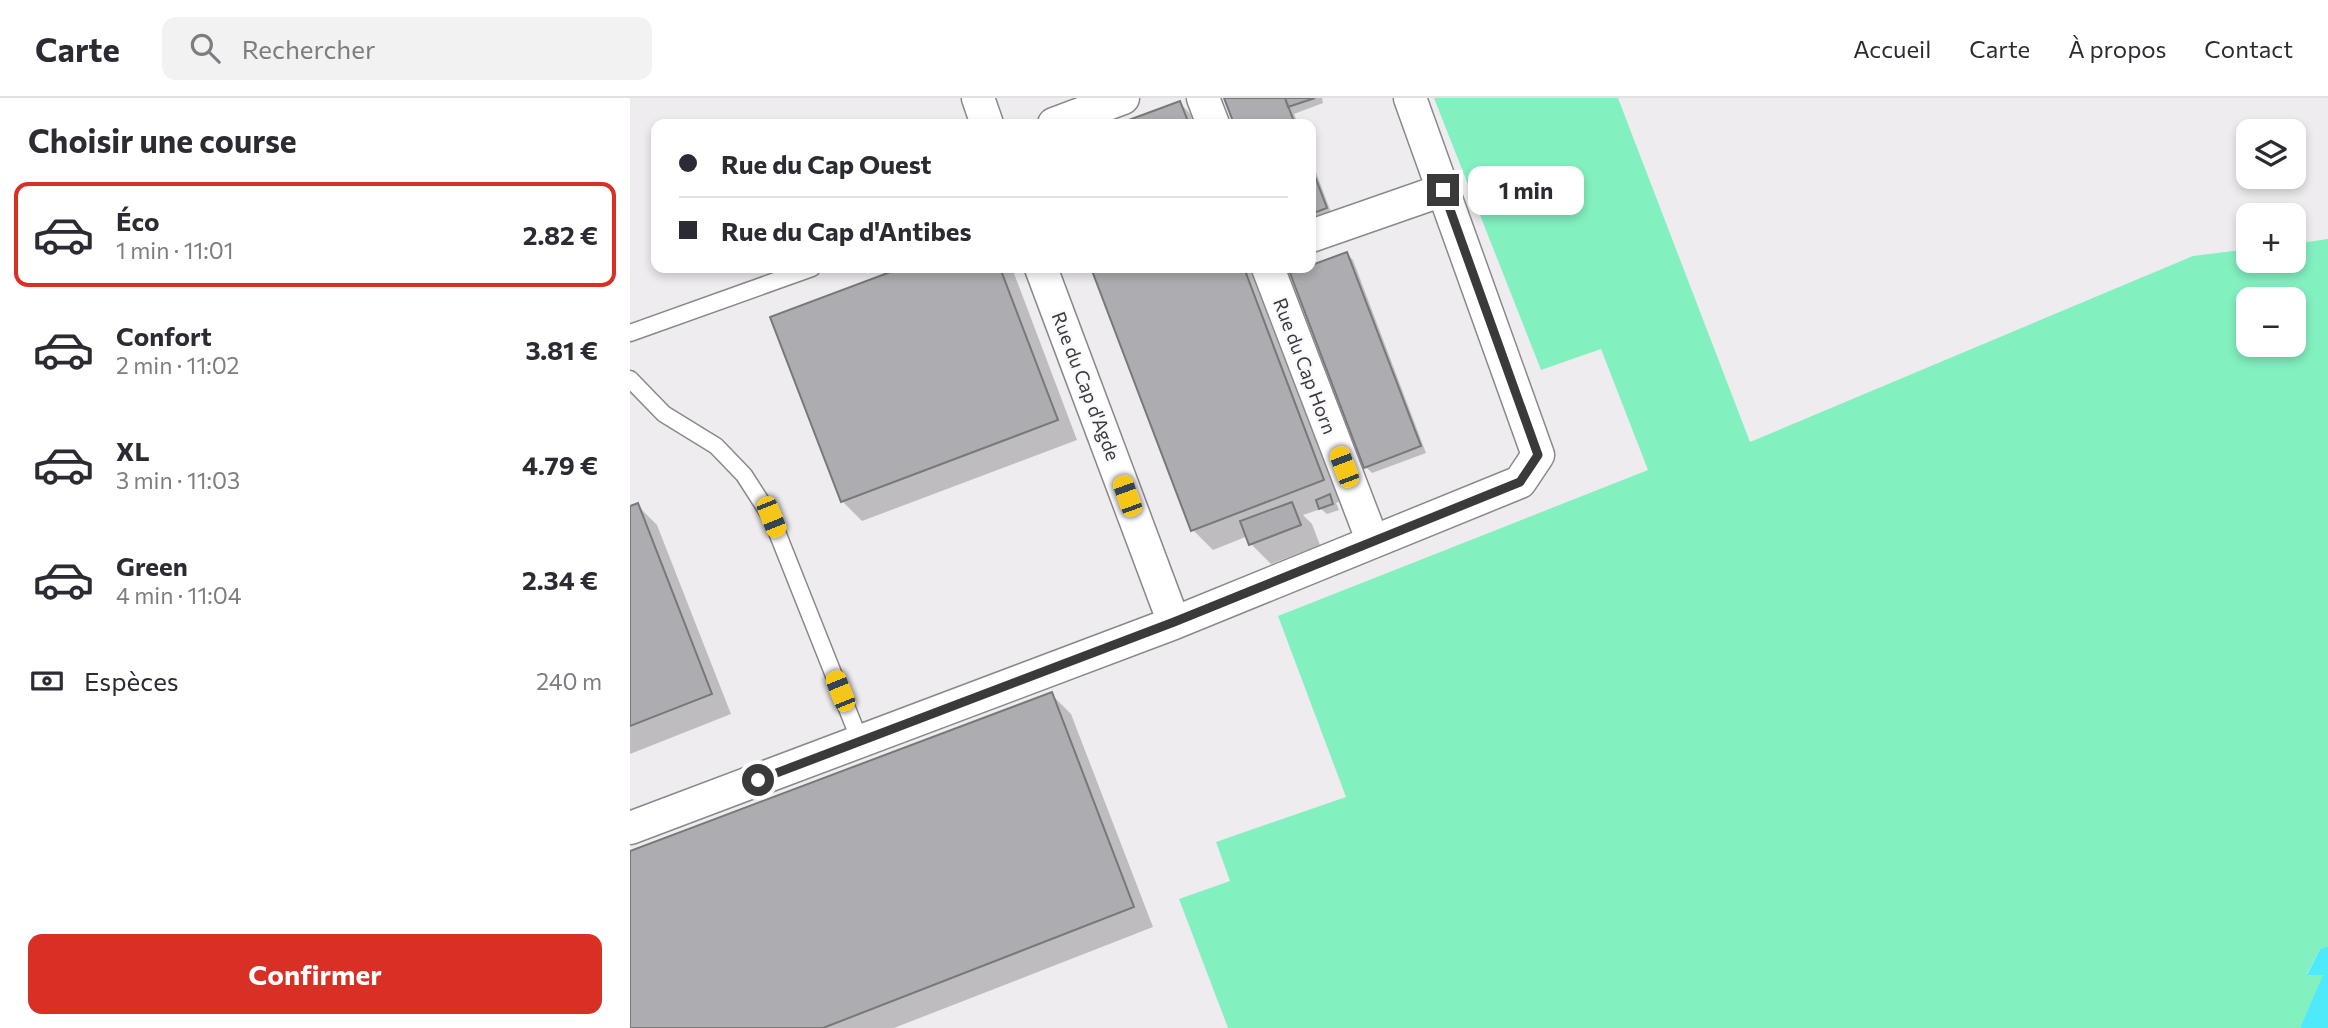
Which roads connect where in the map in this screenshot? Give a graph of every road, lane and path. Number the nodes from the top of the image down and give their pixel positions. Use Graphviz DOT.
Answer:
graph roads {
  1 [pos="978,98"];
  2 [pos="1123,98"];
  3 [pos="1203,98"];
  4 [pos="1410,98"];
  5 [pos="985,119"];
  6 [pos="1067,119"];
  7 [pos="1211,119"];
  8 [pos="1443,190"];
  9 [pos="1316,234"];
  10 [pos="798,273"];
  11 [pos="1043,273"];
  12 [pos="1270,273"];
  13 [pos="630,333"];
  14 [pos="630,379"];
  15 [pos="1373,542"];
  16 [pos="1174,622"];
  17 [pos="860,741"];
  18 [pos="630,828"];
  1 -- 5 [label="street"];
  2 -- 6 [label="street"];
  3 -- 7 [label="street"];
  4 -- 8 [label="street"];
  8 -- 9 [label="street"];
  8 -- 15 [label="street"];
  10 -- 13 [label="lane"];
  11 -- 16 [label="street, Rue du Cap d'Agde"];
  12 -- 15 [label="street, Rue du Cap Horn"];
  14 -- 17 [label="lane"];
  15 -- 16 [label="street"];
  16 -- 17 [label="street"];
  17 -- 18 [label="street"];
}
